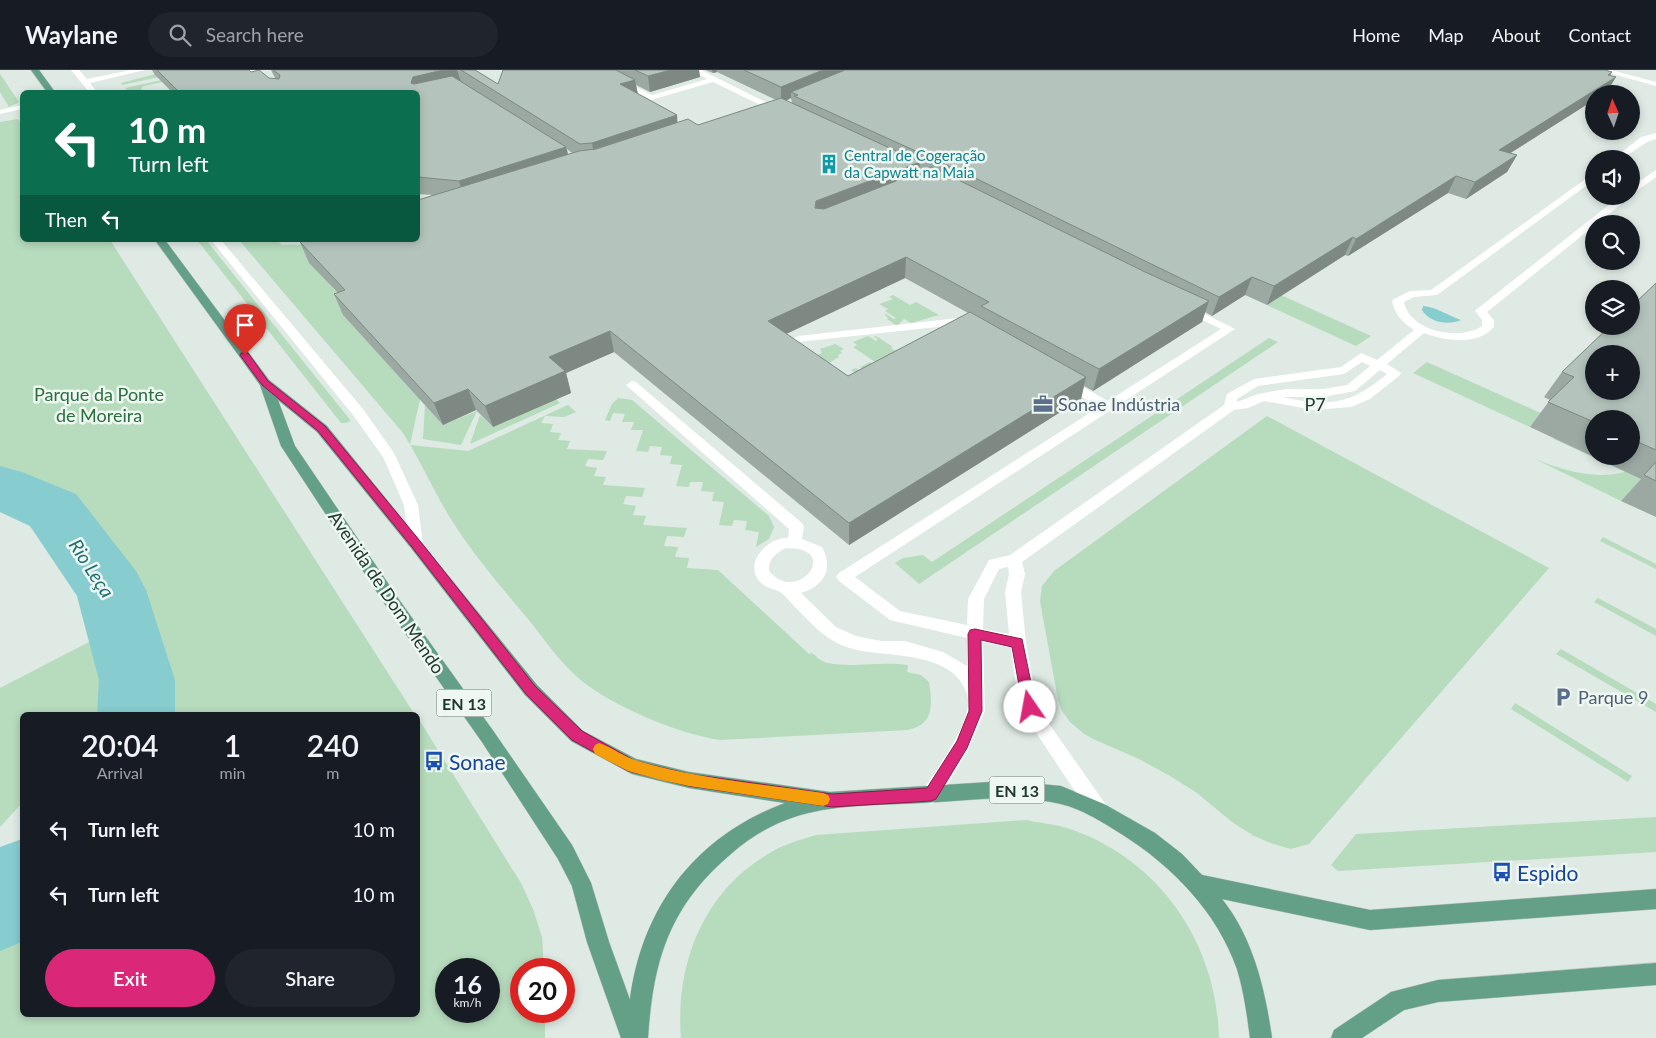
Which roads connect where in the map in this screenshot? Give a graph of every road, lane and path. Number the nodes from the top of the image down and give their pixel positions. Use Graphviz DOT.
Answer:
graph roads {
  1 [pos="35,70"];
  2 [pos="76,70"];
  3 [pos="141,70"];
  4 [pos="253,70"];
  5 [pos="597,70"];
  6 [pos="695,70"];
  7 [pos="1602,70"];
  8 [pos="714,79"];
  9 [pos="85,82"];
  10 [pos="1656,84"];
  11 [pos="50,90"];
  12 [pos="91,90"];
  13 [pos="278,90"];
  14 [pos="792,105"];
  15 [pos="20,107"];
  16 [pos="770,108"];
  17 [pos="0,112"];
  18 [pos="794,118"];
  19 [pos="1656,136"];
  20 [pos="1629,150"];
  21 [pos="1656,172"];
  22 [pos="1585,182"];
  23 [pos="1640,185"];
  24 [pos="1615,205"];
  25 [pos="161,242"];
  26 [pos="218,242"];
  27 [pos="1178,305"];
  28 [pos="1422,329"];
  29 [pos="983,335"];
  30 [pos="798,339"];
  31 [pos="1379,366"];
  32 [pos="1058,378"];
  33 [pos="265,383"];
  34 [pos="632,385"];
  35 [pos="1262,397"];
  36 [pos="1230,406"];
  37 [pos="1108,407"];
  38 [pos="794,542"];
  39 [pos="416,544"];
  40 [pos="1014,560"];
  41 [pos="822,568"];
  42 [pos="844,577"];
  43 [pos="785,587"];
  44 [pos="975,634"];
  45 [pos="1018,643"];
  46 [pos="976,694"];
  47 [pos="931,795"];
  48 [pos="832,801"];
  49 [pos="1099,810"];
  50 [pos="1200,884"];
  51 [pos="1656,899"];
  52 [pos="1656,974"];
  53 [pos="632,1038"];
  54 [pos="637,1038"];
  55 [pos="1261,1038"];
  56 [pos="1342,1038"];
  1 -- 11 [label="main road"];
  2 -- 9 [label="lane"];
  3 -- 9 [label="lane"];
  4 -- 13 [label="lane"];
  5 -- 8 [label="lane"];
  6 -- 8 [label="lane"];
  7 -- 10 [label="lane"];
  8 -- 16 [label="lane"];
  9 -- 12 [label="lane"];
  14 -- 16 [label="lane"];
  15 -- 17 [label="lane"];
  16 -- 18 [label="lane"];
  19 -- 20 [label="lane"];
  21 -- 23 [label="lane"];
  22 -- 28 [label="lane"];
  24 -- 28 [label="lane"];
  25 -- 33 [label="main road, Avenida de Dom Mendo / EN 13"];
  26 -- 39 [label="lane"];
  27 -- 37 [label="lane"];
  28 -- 31 [label="lane"];
  29 -- 30 [label="lane"];
  31 -- 35 [label="lane"];
  31 -- 35 [label="lane, P7"];
  31 -- 36 [label="lane"];
  32 -- 37 [label="lane"];
  33 -- 39 [label="main road, Avenida de Dom Mendo / EN 13"];
  33 -- 53 [label="main road, Avenida de Dom Mendo / EN 13"];
  34 -- 38 [label="lane"];
  35 -- 36 [label="lane"];
  36 -- 40 [label="lane"];
  37 -- 42 [label="lane"];
  38 -- 41 [label="lane"];
  38 -- 43 [label="lane"];
  39 -- 48 [label="main road, Avenida de Dom Mendo / EN 13"];
  40 -- 44 [label="lane"];
  40 -- 45 [label="lane"];
  41 -- 42 [label="lane"];
  41 -- 43 [label="lane"];
  42 -- 44 [label="lane"];
  43 -- 46 [label="lane"];
  44 -- 45 [label="lane"];
  44 -- 46 [label="lane"];
  45 -- 49 [label="lane"];
  46 -- 47 [label="lane"];
  47 -- 48 [label="main road, EN 13"];
  47 -- 49 [label="main road, EN 13"];
  48 -- 54 [label="main road, EN 13"];
  49 -- 50 [label="main road, EN 13"];
  50 -- 51 [label="main road"];
  50 -- 55 [label="main road, EN 13"];
  52 -- 56 [label="main road"];
}
